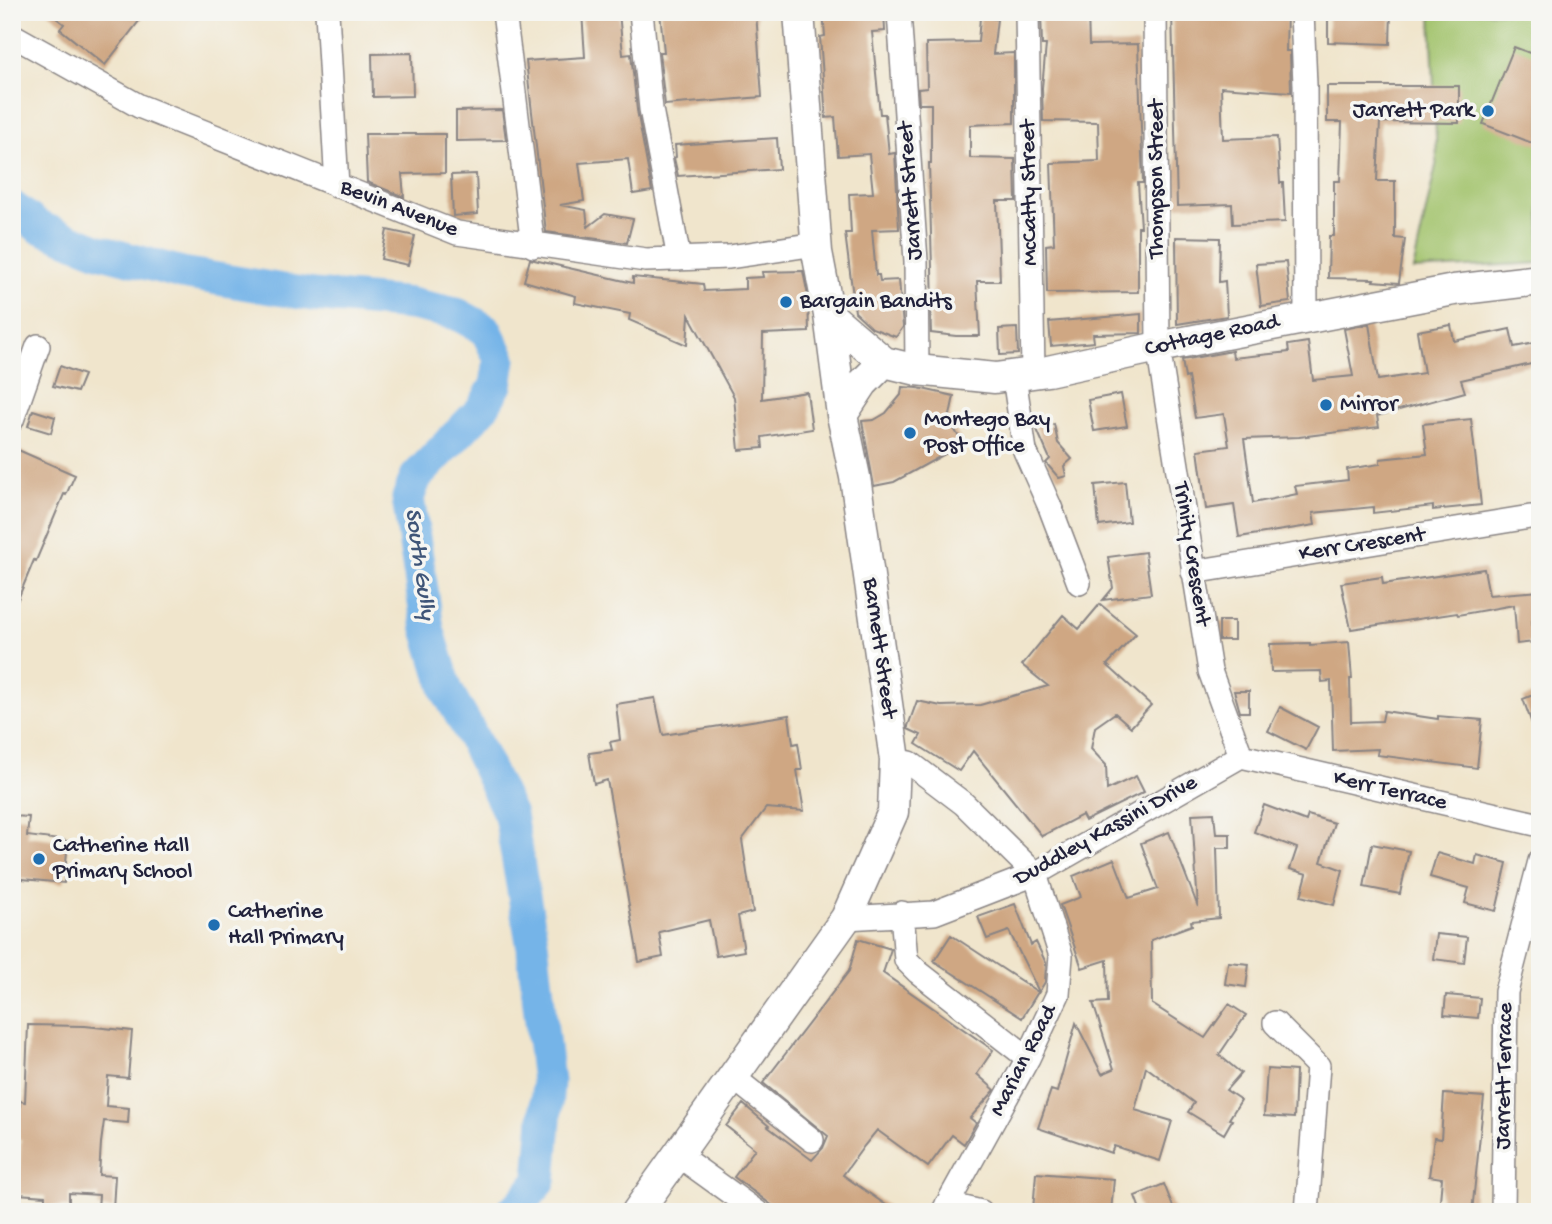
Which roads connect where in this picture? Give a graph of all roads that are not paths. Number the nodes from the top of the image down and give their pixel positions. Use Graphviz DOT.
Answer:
graph roads {
  1 [pos="327,12"];
  2 [pos="503,12"];
  3 [pos="641,12"];
  4 [pos="799,12"];
  5 [pos="899,12"];
  6 [pos="1027,12"];
  7 [pos="1155,12"];
  8 [pos="1302,12"];
  9 [pos="12,35"];
  10 [pos="337,186"];
  11 [pos="816,244"];
  12 [pos="533,246"];
  13 [pos="679,259"];
  14 [pos="1534,282"];
  15 [pos="829,315"];
  16 [pos="1306,317"];
  17 [pos="38,346"];
  18 [pos="1158,346"];
  19 [pos="884,362"];
  20 [pos="917,370"];
  21 [pos="1023,375"];
  22 [pos="842,415"];
  23 [pos="13,416"];
  24 [pos="1530,517"];
  25 [pos="1193,572"];
  26 [pos="1079,583"];
  27 [pos="1241,757"];
  28 [pos="895,760"];
  29 [pos="1540,825"];
  30 [pos="1540,860"];
  31 [pos="1035,874"];
  32 [pos="902,913"];
  33 [pos="846,918"];
  34 [pos="1275,1023"];
  35 [pos="1028,1058"];
  36 [pos="734,1078"];
  37 [pos="812,1140"];
  38 [pos="678,1156"];
  39 [pos="945,1208"];
  40 [pos="638,1212"];
  41 [pos="757,1212"];
  42 [pos="981,1212"];
  43 [pos="1307,1212"];
  44 [pos="1503,1212"];
  1 -- 10 [label="street"];
  2 -- 12 [label="street"];
  3 -- 13 [label="street"];
  4 -- 11 [label="main road, Barnett Street"];
  5 -- 20 [label="street, Jarrett Street"];
  6 -- 21 [label="street, McCatty Street"];
  7 -- 18 [label="street, Thompson Street"];
  8 -- 16 [label="street"];
  9 -- 10 [label="street, Bevin Avenue"];
  10 -- 12 [label="street, Bevin Avenue"];
  11 -- 13 [label="street, Bevin Avenue"];
  11 -- 15 [label="main road, Barnett Street"];
  12 -- 13 [label="street, Bevin Avenue"];
  14 -- 16 [label="main road, Cottage Road"];
  15 -- 19 [label="main road, Cottage Road"];
  15 -- 22 [label="main road, Barnett Street"];
  16 -- 18 [label="main road, Cottage Road"];
  17 -- 23 [label="street"];
  18 -- 21 [label="main road, Cottage Road"];
  18 -- 25 [label="street, Trinity Crescent"];
  19 -- 20 [label="main road, Cottage Road"];
  19 -- 22 [label="main road"];
  20 -- 21 [label="main road, Cottage Road"];
  21 -- 26 [label="street, McCatty Street"];
  22 -- 28 [label="main road, Barnett Street"];
  24 -- 25 [label="street, Kerr Crescent"];
  25 -- 27 [label="street, Trinity Crescent"];
  27 -- 29 [label="street, Kerr Terrace"];
  27 -- 31 [label="street, Duddley Kassini Drive"];
  28 -- 31 [label="street, Marian Road"];
  28 -- 33 [label="main road, Barnett Street"];
  30 -- 44 [label="street, Jarrett Terrace"];
  31 -- 32 [label="street, Duddley Kassini Drive"];
  31 -- 35 [label="street, Marian Road"];
  32 -- 33 [label="street, Duddley Kassini Drive"];
  32 -- 35 [label="street"];
  33 -- 36 [label="main road, Barnett Street"];
  34 -- 43 [label="street"];
  35 -- 39 [label="street, Marian Road"];
  36 -- 37 [label="street"];
  36 -- 38 [label="main road, Barnett Street"];
  38 -- 40 [label="main road, Barnett Street"];
  38 -- 41 [label="street"];
  39 -- 42 [label="street"];
}
